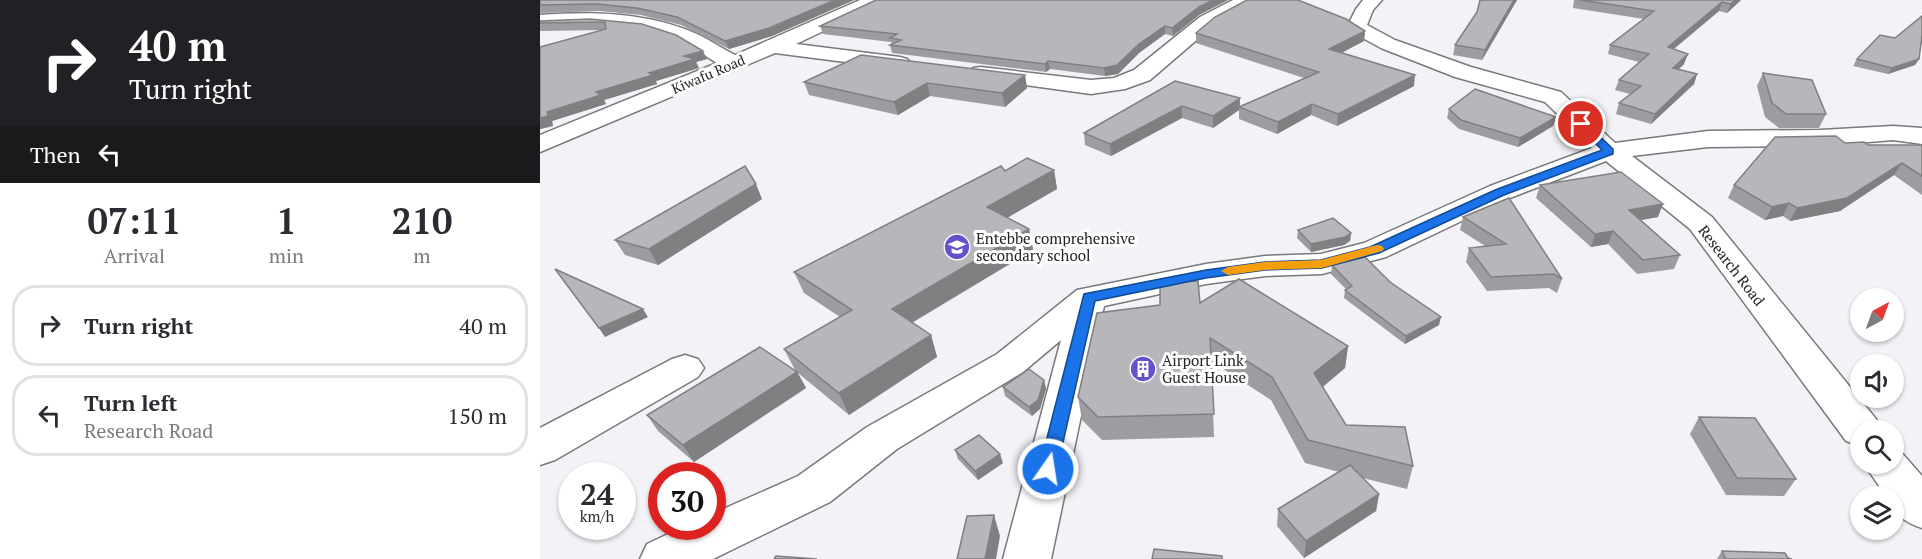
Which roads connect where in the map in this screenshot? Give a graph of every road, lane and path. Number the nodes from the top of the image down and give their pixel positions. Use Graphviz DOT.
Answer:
graph roads {
  1 [pos="598,0"];
  2 [pos="875,0"];
  3 [pos="1246,0"];
  4 [pos="1373,0"];
  5 [pos="607,18"];
  6 [pos="540,21"];
  7 [pos="773,47"];
  8 [pos="734,63"];
  9 [pos="914,65"];
  10 [pos="961,71"];
  11 [pos="1922,136"];
  12 [pos="543,137"];
  13 [pos="1609,151"];
  14 [pos="1089,298"];
  15 [pos="685,368"];
  16 [pos="1853,420"];
  17 [pos="540,448"];
  18 [pos="1894,474"];
  19 [pos="1922,510"];
  20 [pos="664,559"];
  21 [pos="1027,559"];
  1 -- 5 [label="street"];
  2 -- 7 [label="street, Kiwafu Road"];
  3 -- 10 [label="street"];
  4 -- 13 [label="street, Research Road"];
  5 -- 6 [label="street"];
  5 -- 8 [label="street"];
  7 -- 8 [label="street, Kiwafu Road"];
  7 -- 9 [label="street"];
  8 -- 12 [label="street, Kiwafu Road"];
  11 -- 13 [label="street"];
  13 -- 14 [label="street"];
  13 -- 16 [label="street, Research Road"];
  14 -- 20 [label="street"];
  14 -- 21 [label="street"];
  15 -- 17 [label="street"];
  18 -- 19 [label="street"];
}
